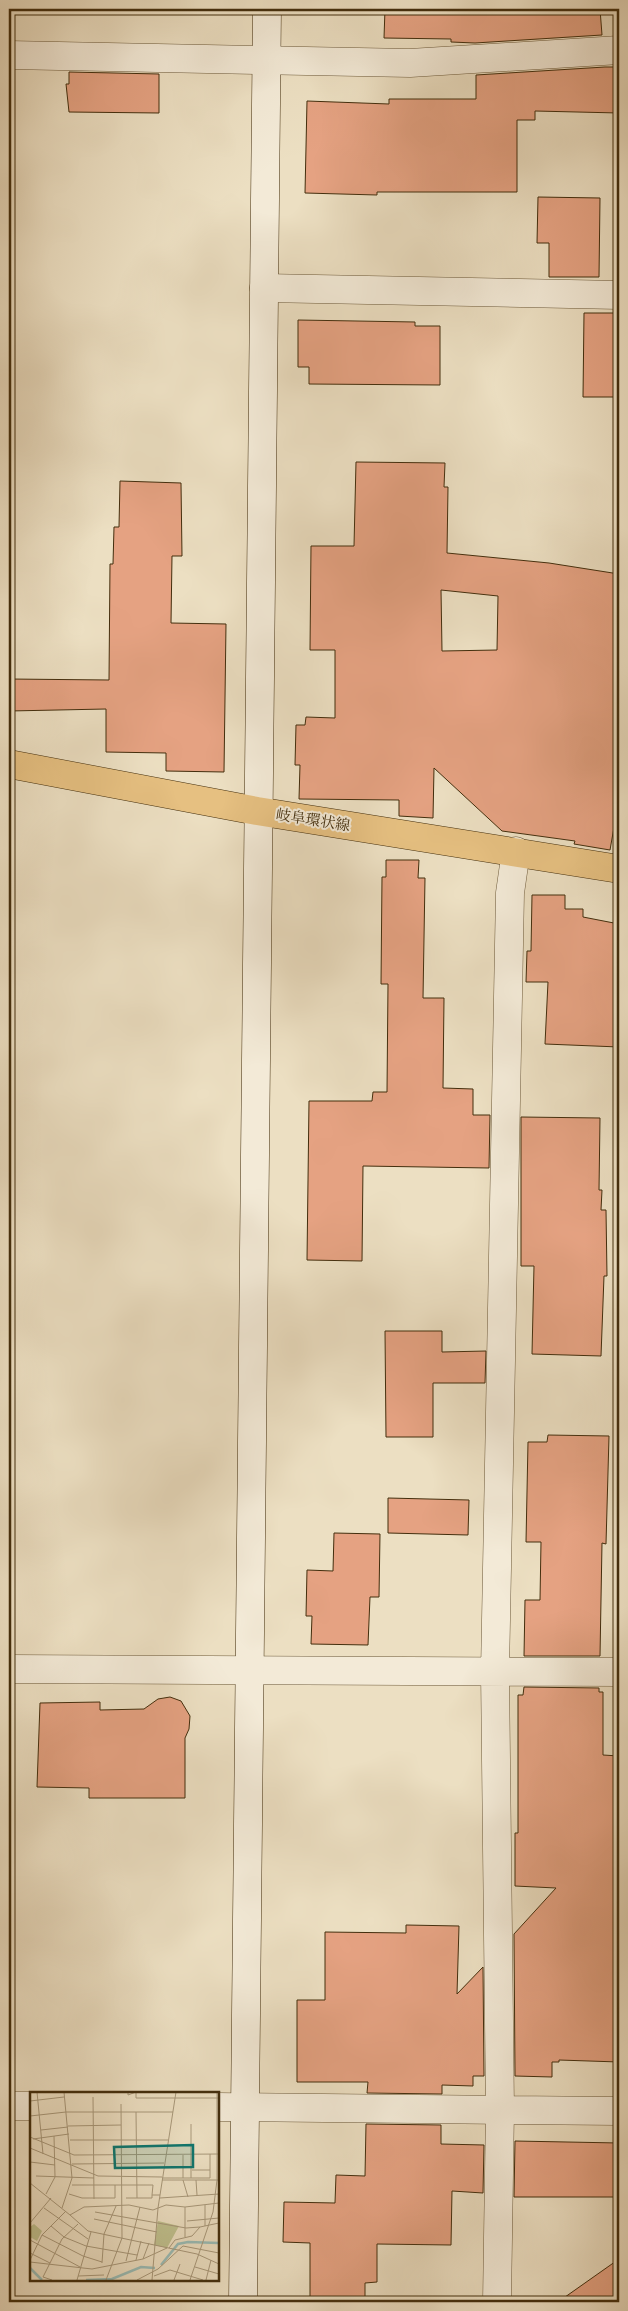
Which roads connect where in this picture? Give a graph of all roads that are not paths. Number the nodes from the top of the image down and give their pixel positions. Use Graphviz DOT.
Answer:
graph roads {
  1 [pos="267,9"];
  2 [pos="619,50"];
  3 [pos="9,55"];
  4 [pos="266,60"];
  5 [pos="264,288"];
  6 [pos="619,295"];
  7 [pos="9,764"];
  8 [pos="257,811"];
  9 [pos="516,851"];
  10 [pos="619,869"];
  11 [pos="9,1669"];
  12 [pos="248,1671"];
  13 [pos="495,1672"];
  14 [pos="619,1672"];
  15 [pos="9,2106"];
  16 [pos="30,2106"];
  17 [pos="219,2107"];
  18 [pos="244,2107"];
  19 [pos="500,2110"];
  20 [pos="619,2111"];
  21 [pos="242,2302"];
  22 [pos="497,2302"];
  1 -- 4 [label="street"];
  2 -- 4 [label="street"];
  3 -- 4 [label="street"];
  4 -- 5 [label="street"];
  5 -- 6 [label="street"];
  5 -- 8 [label="street"];
  7 -- 8 [label="main road, 岐阜環状線"];
  8 -- 9 [label="main road, 岐阜環状線"];
  8 -- 12 [label="street"];
  9 -- 10 [label="main road, 岐阜環状線"];
  9 -- 13 [label="street"];
  11 -- 12 [label="street"];
  12 -- 13 [label="street"];
  12 -- 18 [label="street"];
  13 -- 14 [label="street"];
  13 -- 19 [label="street"];
  15 -- 16 [label="street"];
  17 -- 18 [label="street"];
  18 -- 19 [label="street"];
  18 -- 21 [label="street"];
  19 -- 20 [label="street"];
  19 -- 22 [label="street"];
}
